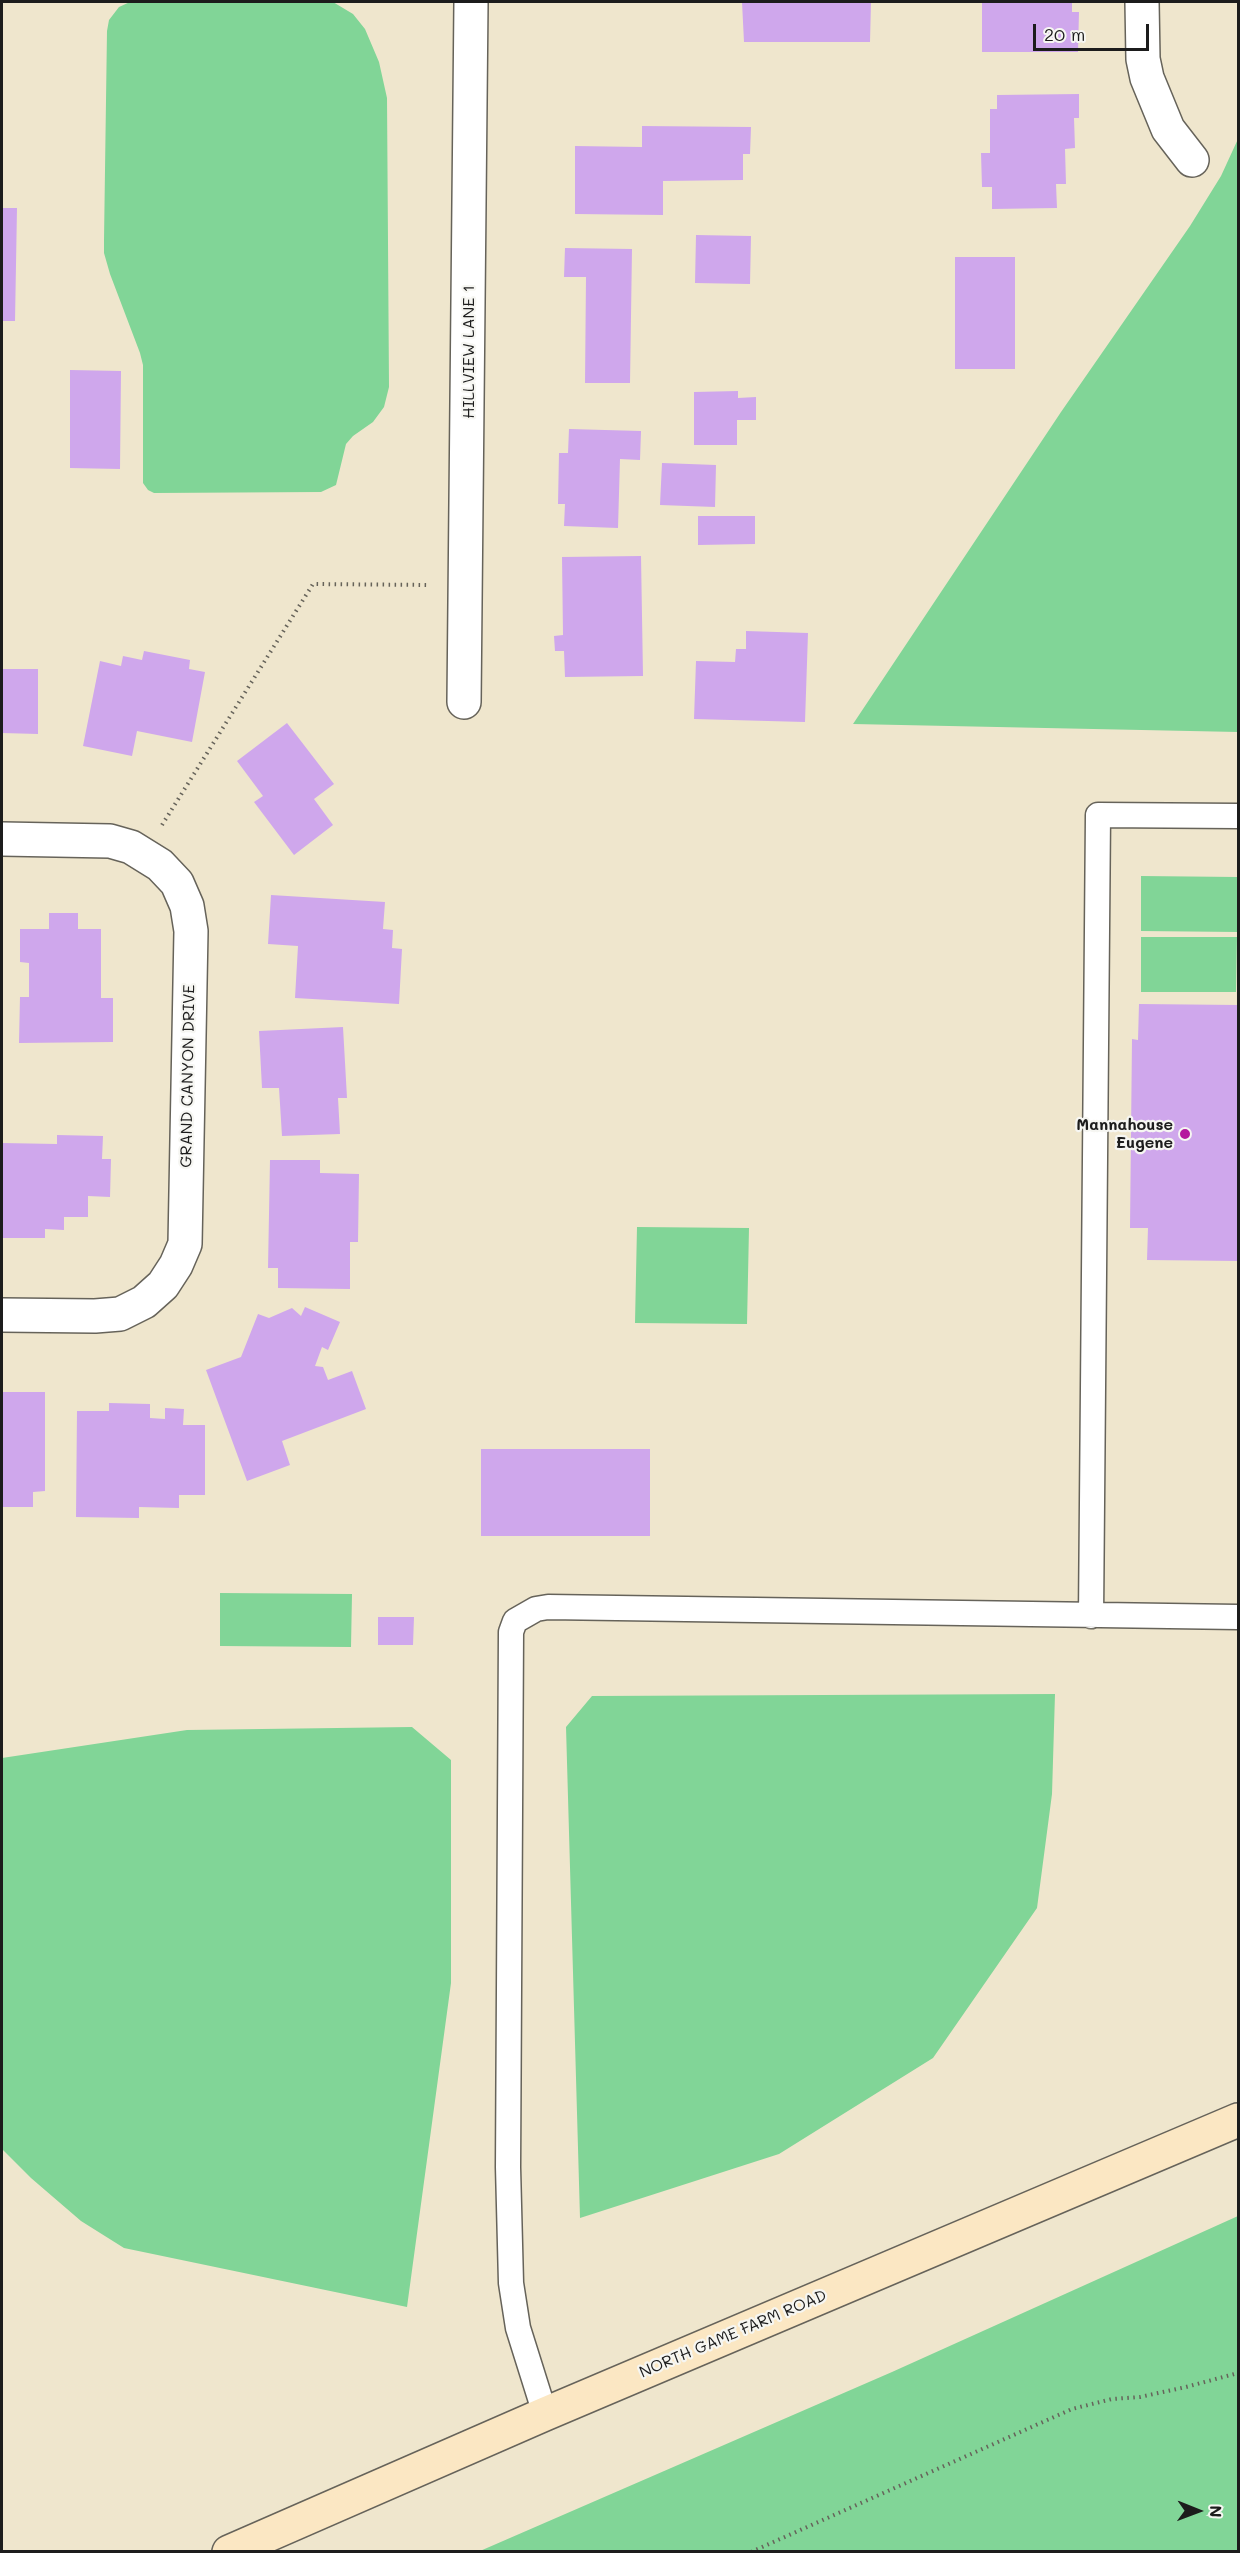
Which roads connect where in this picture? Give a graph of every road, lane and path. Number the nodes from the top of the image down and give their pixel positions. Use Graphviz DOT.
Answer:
graph roads {
  1 [pos="471,2"];
  2 [pos="1142,2"];
  3 [pos="1192,160"];
  4 [pos="466,585"];
  5 [pos="464,702"];
  6 [pos="1239,816"];
  7 [pos="2,839"];
  8 [pos="144,853"];
  9 [pos="2,1315"];
  10 [pos="1091,1616"];
  11 [pos="1239,1617"];
  12 [pos="1239,2120"];
  13 [pos="1239,2373"];
  14 [pos="545,2414"];
  15 [pos="229,2552"];
  16 [pos="752,2552"];
  1 -- 4 [label="street, HILLVIEW LANE 1"];
  2 -- 3 [label="street"];
  4 -- 5 [label="street, HILLVIEW LANE 1"];
  4 -- 8 [label="path"];
  6 -- 10 [label="lane"];
  7 -- 8 [label="street, GRAND CANYON DRIVE"];
  8 -- 9 [label="street, GRAND CANYON DRIVE"];
  10 -- 11 [label="lane"];
  10 -- 14 [label="lane"];
  12 -- 14 [label="main road, NORTH GAME FARM ROAD"];
  13 -- 16 [label="path"];
  14 -- 15 [label="main road, NORTH GAME FARM ROAD"];
}
